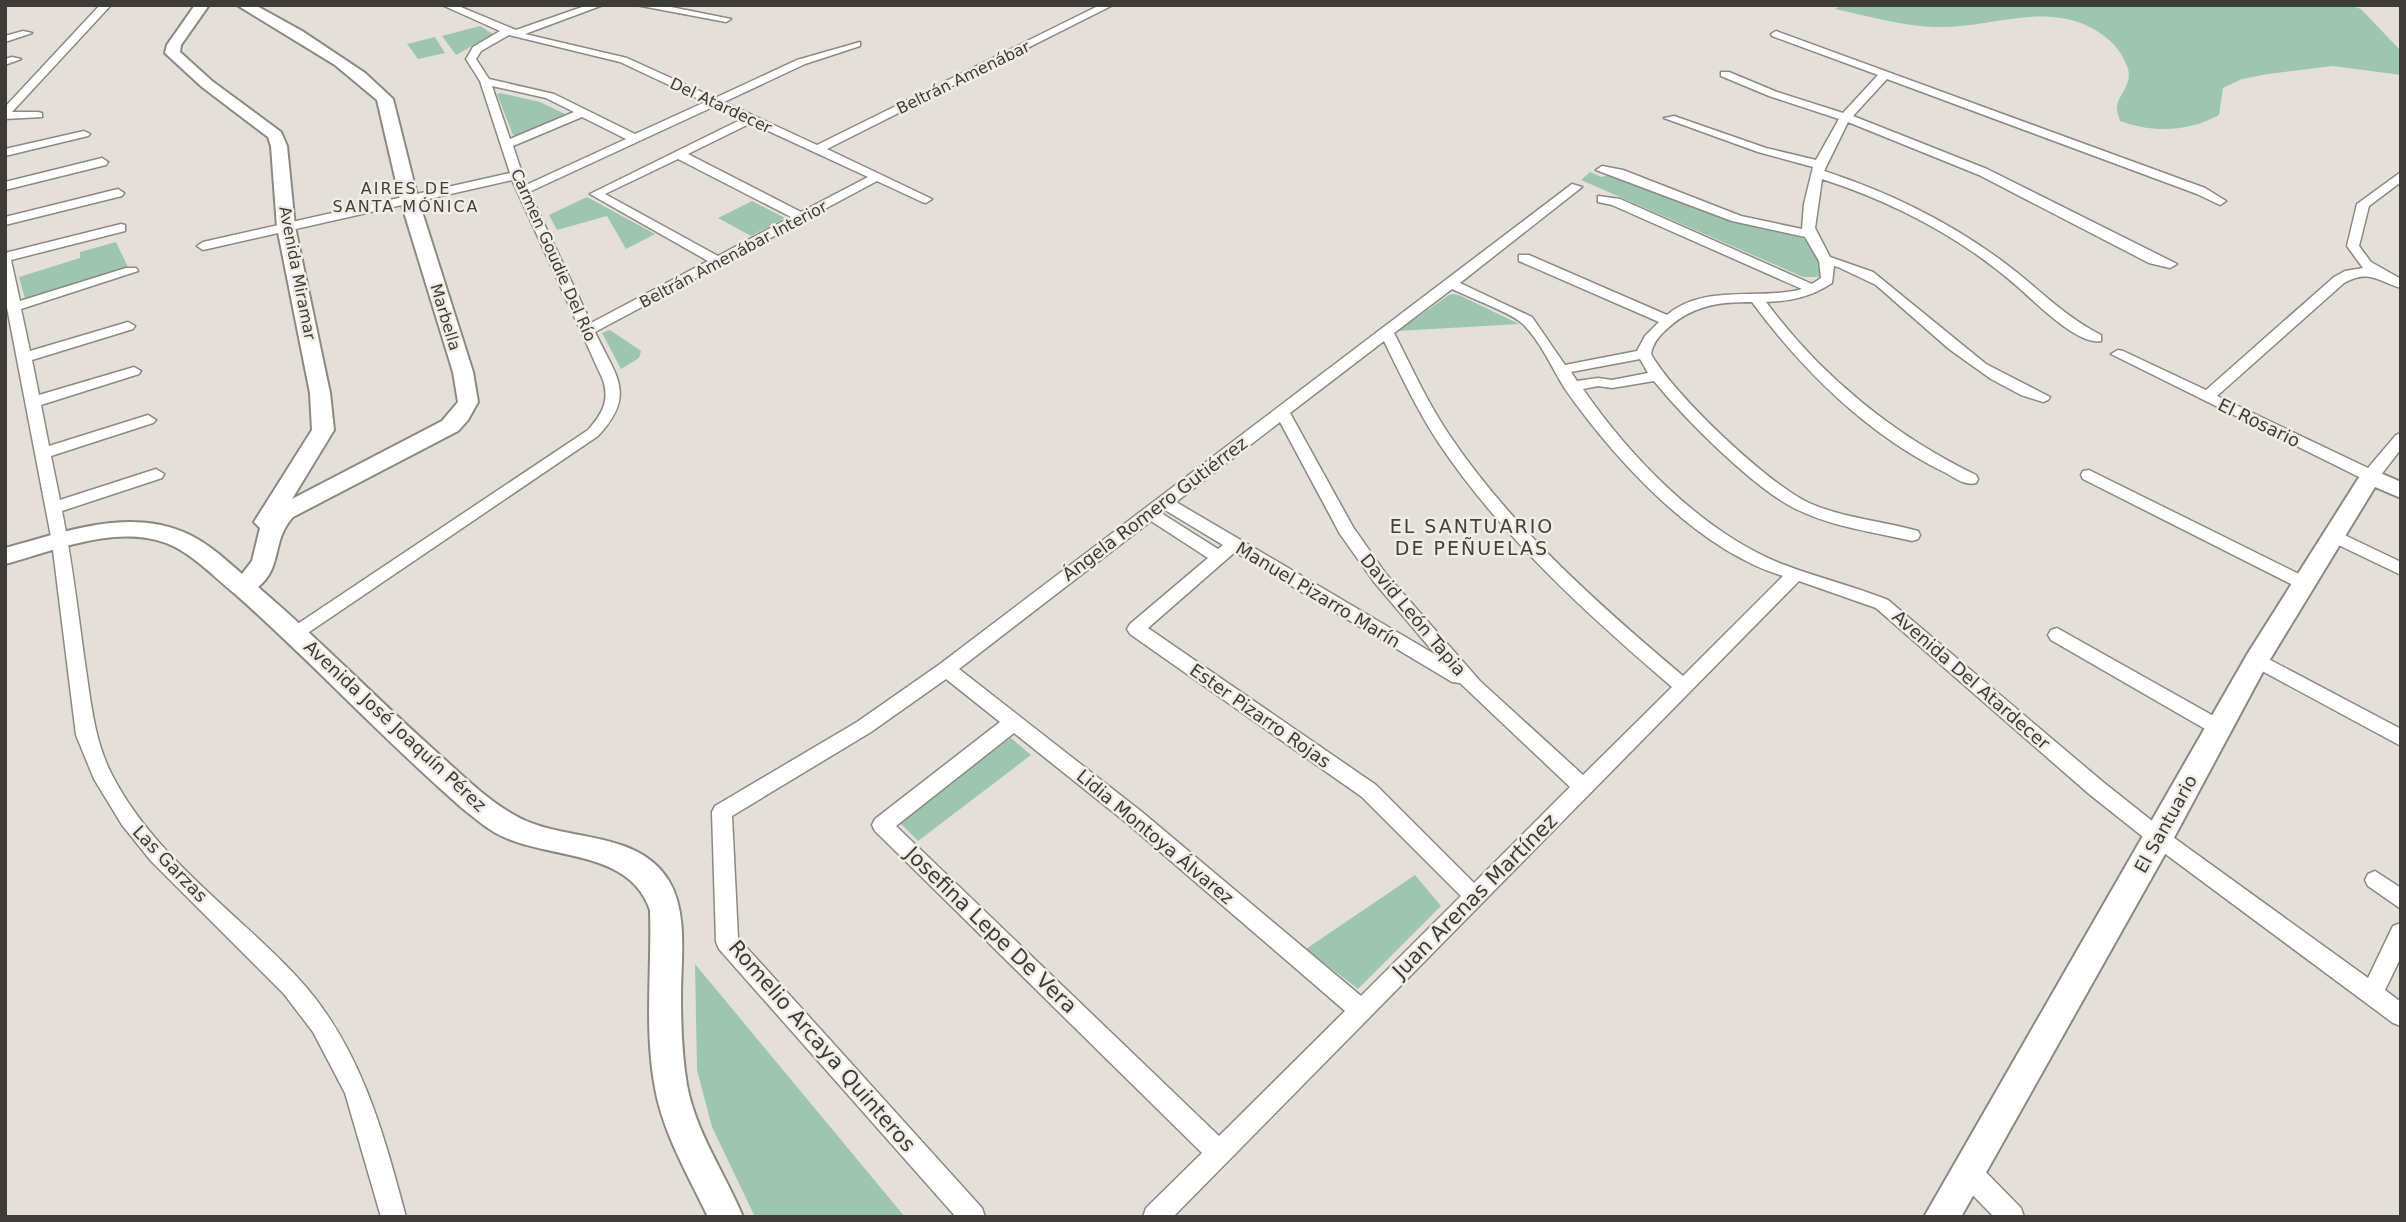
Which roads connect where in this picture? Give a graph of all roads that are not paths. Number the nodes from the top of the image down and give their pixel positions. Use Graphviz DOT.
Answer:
graph roads {
  1 [pos="106,5"];
  2 [pos="202,5"];
  3 [pos="244,5"];
  4 [pos="447,5"];
  5 [pos="598,5"];
  6 [pos="641,5"];
  7 [pos="1108,5"];
  8 [pos="726,19"];
  9 [pos="27,33"];
  10 [pos="512,33"];
  11 [pos="1776,34"];
  12 [pos="5,39"];
  13 [pos="856,44"];
  14 [pos="1725,74"];
  15 [pos="1885,75"];
  16 [pos="485,81"];
  17 [pos="715,103"];
  18 [pos="584,112"];
  19 [pos="5,115"];
  20 [pos="38,115"];
  21 [pos="1845,117"];
  22 [pos="751,118"];
  23 [pos="1670,118"];
  24 [pos="84,134"];
  25 [pos="635,139"];
  26 [pos="507,144"];
  27 [pos="818,149"];
  28 [pos="5,153"];
  29 [pos="678,154"];
  30 [pos="102,162"];
  31 [pos="1819,169"];
  32 [pos="1602,170"];
  33 [pos="517,175"];
  34 [pos="878,176"];
  35 [pos="2401,176"];
  36 [pos="5,186"];
  37 [pos="1576,187"];
  38 [pos="522,191"];
  39 [pos="118,193"];
  40 [pos="410,199"];
  41 [pos="926,199"];
  42 [pos="1602,199"];
  43 [pos="2220,201"];
  44 [pos="801,218"];
  45 [pos="5,221"];
  46 [pos="286,227"];
  47 [pos="121,228"];
  48 [pos="1810,234"];
  49 [pos="203,246"];
  50 [pos="1524,258"];
  51 [pos="5,259"];
  52 [pos="1825,260"];
  53 [pos="718,261"];
  54 [pos="2170,264"];
  55 [pos="131,271"];
  56 [pos="2375,271"];
  57 [pos="1450,284"];
  58 [pos="2401,284"];
  59 [pos="1812,290"];
  60 [pos="1755,297"];
  61 [pos="14,307"];
  62 [pos="1667,320"];
  63 [pos="128,326"];
  64 [pos="587,331"];
  65 [pos="1386,332"];
  66 [pos="2096,338"];
  67 [pos="2118,354"];
  68 [pos="23,358"];
  69 [pos="1650,365"];
  70 [pos="1560,370"];
  71 [pos="134,371"];
  72 [pos="1571,386"];
  73 [pos="2043,397"];
  74 [pos="2207,397"];
  75 [pos="33,402"];
  76 [pos="1282,412"];
  77 [pos="148,420"];
  78 [pos="2401,438"];
  79 [pos="42,454"];
  80 [pos="156,474"];
  81 [pos="2089,475"];
  82 [pos="2371,476"];
  83 [pos="1970,479"];
  84 [pos="2401,491"];
  85 [pos="1164,502"];
  86 [pos="53,508"];
  87 [pos="1150,513"];
  88 [pos="1912,535"];
  89 [pos="2334,536"];
  90 [pos="265,540"];
  91 [pos="60,542"];
  92 [pos="1226,551"];
  93 [pos="16,554"];
  94 [pos="2401,569"];
  95 [pos="1795,575"];
  96 [pos="2302,583"];
  97 [pos="241,587"];
  98 [pos="296,634"];
  99 [pos="2057,635"];
  100 [pos="2257,660"];
  101 [pos="946,669"];
  102 [pos="1473,686"];
  103 [pos="1683,686"];
  104 [pos="1014,722"];
  105 [pos="2219,728"];
  106 [pos="2401,738"];
  107 [pos="1583,788"];
  108 [pos="722,812"];
  109 [pos="2159,838"];
  110 [pos="2375,880"];
  111 [pos="1474,896"];
  112 [pos="2401,900"];
  113 [pos="2401,933"];
  114 [pos="2373,992"];
  115 [pos="1361,1010"];
  116 [pos="2401,1015"];
  117 [pos="1219,1152"];
  118 [pos="1966,1170"];
  119 [pos="394,1217"];
  120 [pos="726,1217"];
  121 [pos="973,1217"];
  122 [pos="1154,1217"];
  123 [pos="1941,1217"];
  124 [pos="2012,1217"];
  1 -- 19 [label="street"];
  2 -- 46 [label="street, Avenida Miramar"];
  3 -- 40 [label="street, Marbella"];
  4 -- 10 [label="street"];
  5 -- 10 [label="street"];
  6 -- 8 [label="street"];
  7 -- 27 [label="street, Beltrán Amenábar"];
  9 -- 12 [label="street"];
  10 -- 16 [label="street, Carmen Goudie Del Río"];
  10 -- 17 [label="street, Del Atardecer"];
  11 -- 15 [label="street"];
  13 -- 17 [label="street"];
  14 -- 21 [label="street"];
  15 -- 21 [label="street"];
  15 -- 43 [label="street"];
  16 -- 18 [label="street"];
  16 -- 26 [label="street, Carmen Goudie Del Río"];
  17 -- 22 [label="street, Del Atardecer"];
  17 -- 25 [label="street"];
  18 -- 25 [label="street"];
  18 -- 26 [label="street"];
  19 -- 20 [label="street"];
  21 -- 31 [label="street"];
  21 -- 54 [label="street"];
  22 -- 27 [label="street, Del Atardecer"];
  22 -- 29 [label="street"];
  23 -- 31 [label="street"];
  24 -- 28 [label="street"];
  25 -- 38 [label="street"];
  26 -- 33 [label="street, Carmen Goudie Del Río"];
  27 -- 34 [label="street, Del Atardecer"];
  29 -- 44 [label="street"];
  29 -- 53 [label="street"];
  30 -- 36 [label="street"];
  31 -- 48 [label="street"];
  31 -- 66 [label="street"];
  32 -- 48 [label="street"];
  33 -- 38 [label="street, Carmen Goudie Del Río"];
  33 -- 40 [label="street"];
  34 -- 41 [label="street, Del Atardecer"];
  34 -- 44 [label="street, Beltrán Amenábar Interior"];
  35 -- 56 [label="street"];
  37 -- 57 [label="street, Ángela Romero Gutiérrez"];
  38 -- 64 [label="street, Carmen Goudie Del Río"];
  39 -- 45 [label="street"];
  40 -- 46 [label="street"];
  40 -- 90 [label="street, Marbella"];
  42 -- 59 [label="street"];
  44 -- 53 [label="street, Beltrán Amenábar Interior"];
  46 -- 49 [label="street"];
  46 -- 90 [label="street, Avenida Miramar"];
  47 -- 51 [label="street"];
  48 -- 52 [label="street"];
  50 -- 62 [label="street"];
  51 -- 61 [label="street, Las Garzas"];
  52 -- 59 [label="street"];
  52 -- 73 [label="street"];
  53 -- 64 [label="street, Beltrán Amenábar Interior"];
  55 -- 61 [label="street"];
  56 -- 58 [label="street"];
  56 -- 74 [label="street"];
  57 -- 65 [label="street, Ángela Romero Gutiérrez"];
  57 -- 70 [label="street, Avenida Del Atardecer"];
  59 -- 60 [label="street"];
  60 -- 62 [label="street"];
  60 -- 83 [label="street"];
  61 -- 68 [label="street, Las Garzas"];
  62 -- 69 [label="street"];
  63 -- 68 [label="street"];
  64 -- 98 [label="street, Carmen Goudie Del Río"];
  65 -- 76 [label="street, Ángela Romero Gutiérrez"];
  65 -- 103 [label="street"];
  67 -- 74 [label="street, El Rosario"];
  68 -- 75 [label="street, Las Garzas"];
  69 -- 70 [label="street"];
  69 -- 72 [label="street"];
  69 -- 88 [label="street"];
  70 -- 72 [label="street, Avenida Del Atardecer"];
  71 -- 75 [label="street"];
  72 -- 95 [label="street, Avenida Del Atardecer"];
  74 -- 82 [label="street, El Rosario"];
  75 -- 79 [label="street, Las Garzas"];
  76 -- 85 [label="street, Ángela Romero Gutiérrez"];
  76 -- 102 [label="street, David León Tapia"];
  77 -- 79 [label="street"];
  78 -- 82 [label="street, El Santuario"];
  79 -- 86 [label="street, Las Garzas"];
  80 -- 86 [label="street"];
  81 -- 96 [label="street"];
  82 -- 84 [label="street, El Rosario"];
  82 -- 89 [label="street, El Santuario"];
  85 -- 87 [label="street, Ángela Romero Gutiérrez"];
  85 -- 92 [label="street, Manuel Pizarro Marín"];
  86 -- 91 [label="street, Las Garzas"];
  87 -- 92 [label="street, Manuel Pizarro Marín"];
  87 -- 101 [label="street, Ángela Romero Gutiérrez"];
  89 -- 94 [label="street"];
  89 -- 96 [label="street, El Santuario"];
  90 -- 97 [label="street, Marbella"];
  91 -- 93 [label="street, Avenida José Joaquín Pérez"];
  91 -- 97 [label="street, Avenida José Joaquín Pérez"];
  91 -- 119 [label="street, Las Garzas"];
  92 -- 102 [label="street, Manuel Pizarro Marín"];
  92 -- 111 [label="street, Ester Pizarro Rojas"];
  95 -- 103 [label="street, Juan Arenas Martínez"];
  95 -- 109 [label="street, Avenida Del Atardecer"];
  96 -- 100 [label="street, El Santuario"];
  97 -- 98 [label="street, Avenida José Joaquín Pérez"];
  98 -- 120 [label="street, Avenida José Joaquín Pérez"];
  99 -- 105 [label="street"];
  100 -- 105 [label="street, El Santuario"];
  100 -- 106 [label="street"];
  101 -- 104 [label="street, Lidia Montoya Álvarez"];
  101 -- 108 [label="street, Ángela Romero Gutiérrez"];
  102 -- 107 [label="street, David León Tapia"];
  103 -- 107 [label="street, Juan Arenas Martínez"];
  104 -- 115 [label="street, Lidia Montoya Álvarez"];
  104 -- 117 [label="street, Josefina Lepe De Vera"];
  105 -- 109 [label="street, El Santuario"];
  107 -- 111 [label="street, Juan Arenas Martínez"];
  108 -- 121 [label="street, Romelio Arcaya Quinteros"];
  109 -- 114 [label="street, Avenida Del Atardecer"];
  109 -- 118 [label="street, El Santuario"];
  110 -- 112 [label="street"];
  111 -- 115 [label="street, Juan Arenas Martínez"];
  113 -- 114 [label="street"];
  114 -- 116 [label="street, Avenida Del Atardecer"];
  115 -- 117 [label="street, Juan Arenas Martínez"];
  117 -- 122 [label="street, Juan Arenas Martínez"];
  118 -- 123 [label="street, El Santuario"];
  118 -- 124 [label="street"];
}
